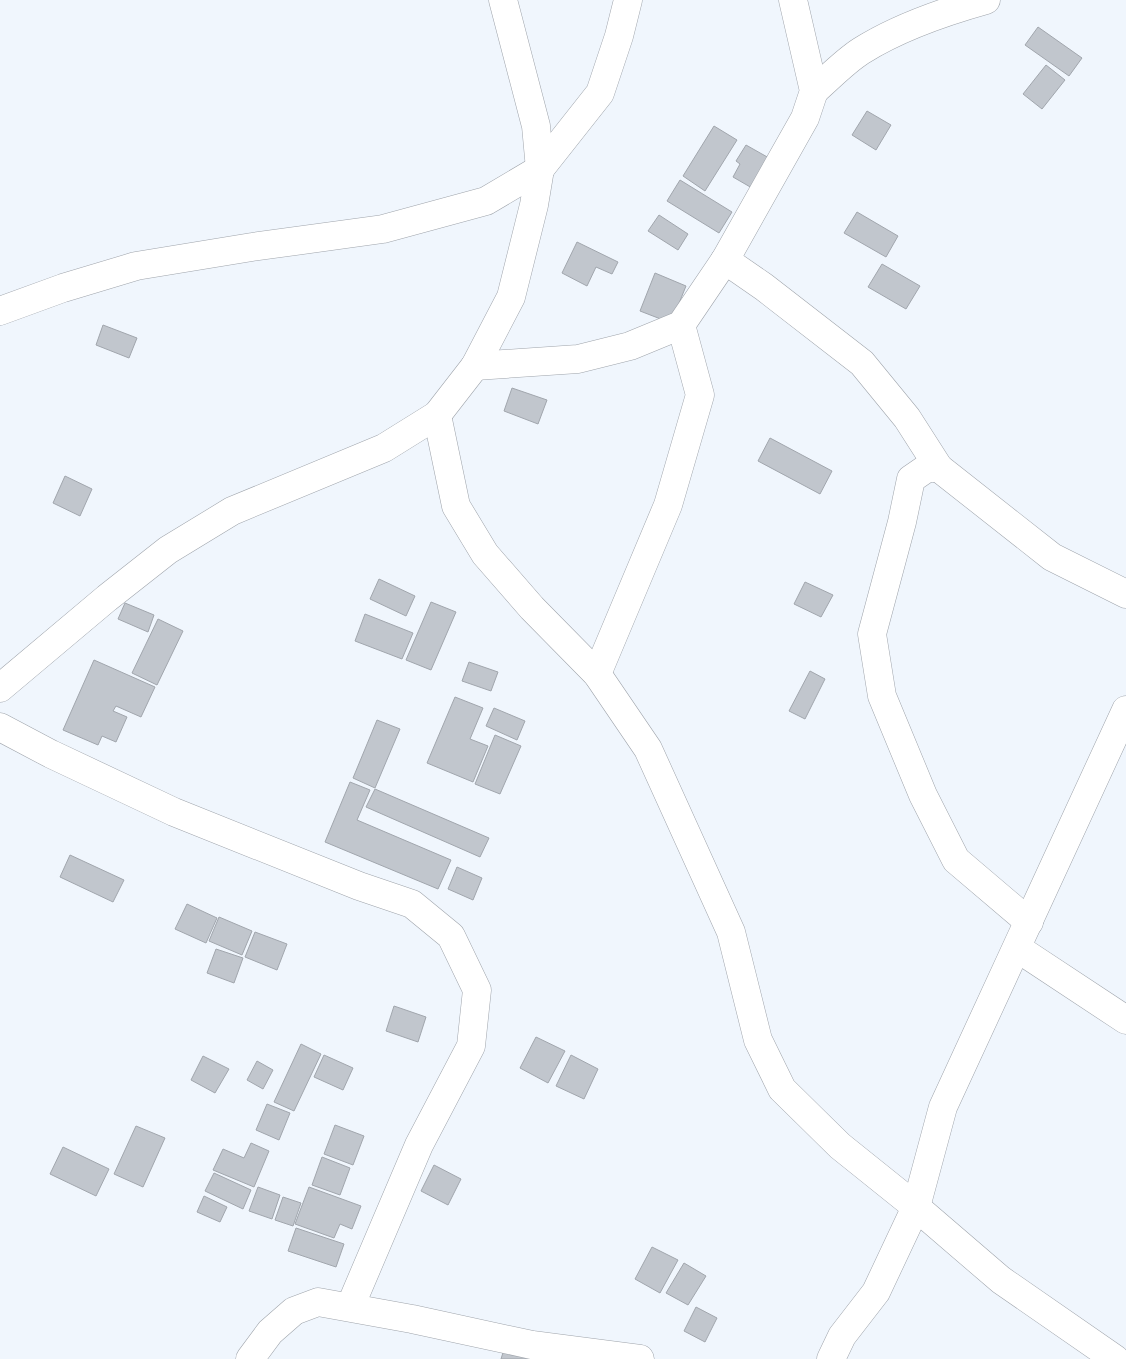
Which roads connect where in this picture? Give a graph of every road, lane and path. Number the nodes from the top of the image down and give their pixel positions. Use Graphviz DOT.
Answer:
graph roads {
  1 [pos="503,0"];
  2 [pos="628,0"];
  3 [pos="793,0"];
  4 [pos="986,0"];
  5 [pos="814,91"];
  6 [pos="540,169"];
  7 [pos="725,260"];
  8 [pos="0,311"];
  9 [pos="681,325"];
  10 [pos="475,366"];
  11 [pos="437,415"];
  12 [pos="939,468"];
  13 [pos="1126,594"];
  14 [pos="597,674"];
  15 [pos="0,688"];
  16 [pos="1126,710"];
  17 [pos="0,726"];
  18 [pos="1029,922"];
  19 [pos="1017,948"];
  20 [pos="1126,1020"];
  21 [pos="916,1207"];
  22 [pos="350,1307"];
  23 [pos="250,1359"];
  24 [pos="640,1359"];
  25 [pos="831,1359"];
  26 [pos="1115,1359"];
  1 -- 6 [label="street"];
  2 -- 6 [label="street"];
  3 -- 5 [label="street"];
  4 -- 5 [label="street"];
  5 -- 7 [label="street"];
  6 -- 8 [label="street"];
  6 -- 10 [label="street"];
  7 -- 9 [label="street"];
  7 -- 12 [label="street"];
  9 -- 10 [label="street"];
  9 -- 14 [label="street"];
  10 -- 11 [label="street"];
  11 -- 14 [label="street"];
  11 -- 15 [label="street"];
  12 -- 13 [label="street"];
  12 -- 18 [label="street"];
  14 -- 21 [label="street"];
  16 -- 18 [label="street"];
  17 -- 22 [label="street"];
  18 -- 19 [label="street"];
  19 -- 20 [label="street"];
  19 -- 21 [label="street"];
  21 -- 25 [label="street"];
  21 -- 26 [label="street"];
  22 -- 23 [label="street"];
  22 -- 24 [label="street"];
}
